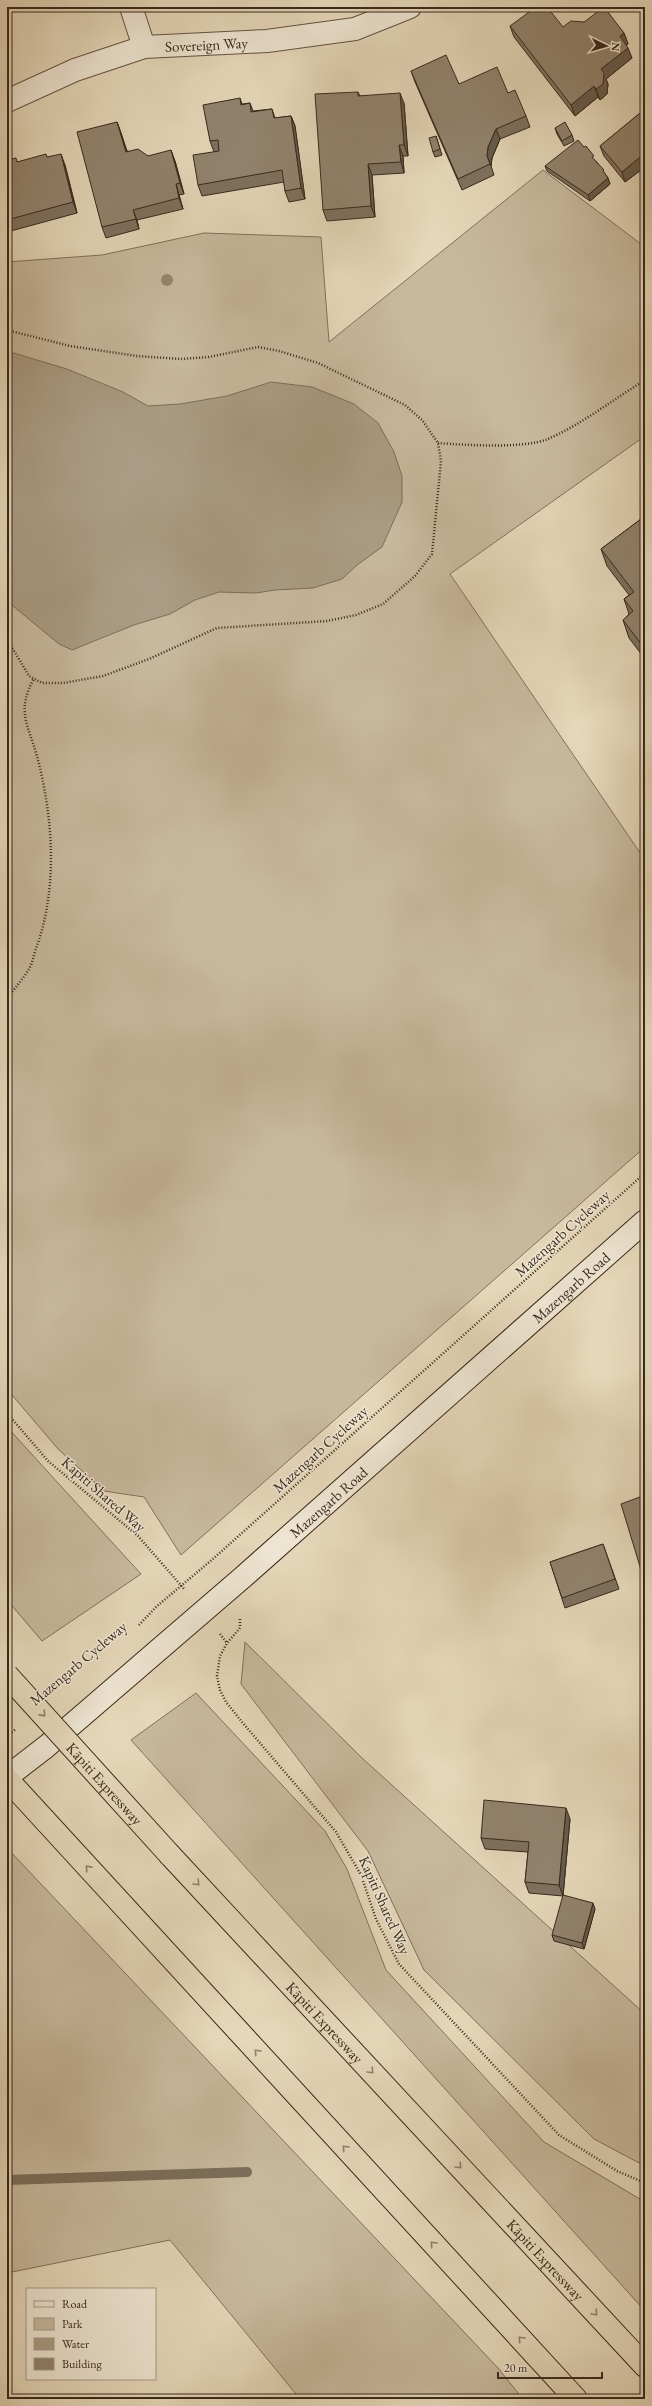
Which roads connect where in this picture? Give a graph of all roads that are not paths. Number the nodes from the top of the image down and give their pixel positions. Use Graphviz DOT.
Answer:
graph roads {
  1 [pos="131,7"];
  2 [pos="410,7"];
  3 [pos="144,47"];
  4 [pos="7,101"];
  5 [pos="645,1221"];
  6 [pos="7,1675"];
  7 [pos="7,1778"];
  8 [pos="645,2366"];
  9 [pos="576,2399"];
  1 -- 3 [label="main road"];
  2 -- 3 [label="main road, Sovereign Way"];
  3 -- 4 [label="main road, Sovereign Way"];
  5 -- 7 [label="main road, Mazengarb Road"];
  6 -- 8 [label="highway, Kāpiti Expressway, one-way, bridge"];
  9 -- 7 [label="highway, one-way"];
}
